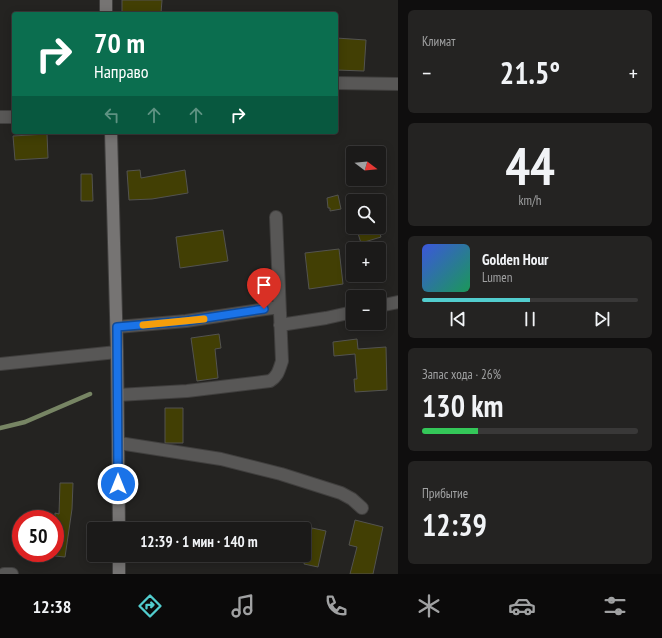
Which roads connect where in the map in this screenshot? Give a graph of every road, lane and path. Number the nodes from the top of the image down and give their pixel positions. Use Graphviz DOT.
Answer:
graph roads {
  1 [pos="106,0"];
  2 [pos="106,12"];
  3 [pos="338,83"];
  4 [pos="398,84"];
  5 [pos="0,117"];
  6 [pos="12,117"];
  7 [pos="111,134"];
  8 [pos="276,217"];
  9 [pos="398,302"];
  10 [pos="386,305"];
  11 [pos="279,307"];
  12 [pos="346,314"];
  13 [pos="280,325"];
  14 [pos="117,327"];
  15 [pos="117,352"];
  16 [pos="0,364"];
  17 [pos="118,395"];
  18 [pos="118,443"];
  19 [pos="362,508"];
  20 [pos="119,522"];
  21 [pos="119,562"];
  22 [pos="4,574"];
  23 [pos="12,574"];
  24 [pos="119,574"];
  1 -- 2 [label="main road"];
  3 -- 4 [label="street"];
  5 -- 6 [label="street"];
  7 -- 14 [label="main road"];
  8 -- 11 [label="street"];
  9 -- 10 [label="street"];
  11 -- 13 [label="street"];
  11 -- 14 [label="street"];
  12 -- 13 [label="street"];
  13 -- 17 [label="street"];
  14 -- 15 [label="main road"];
  15 -- 16 [label="street"];
  15 -- 17 [label="main road"];
  17 -- 18 [label="main road"];
  18 -- 19 [label="street"];
  18 -- 20 [label="main road"];
  21 -- 24 [label="main road"];
  22 -- 23 [label="street"];
}
